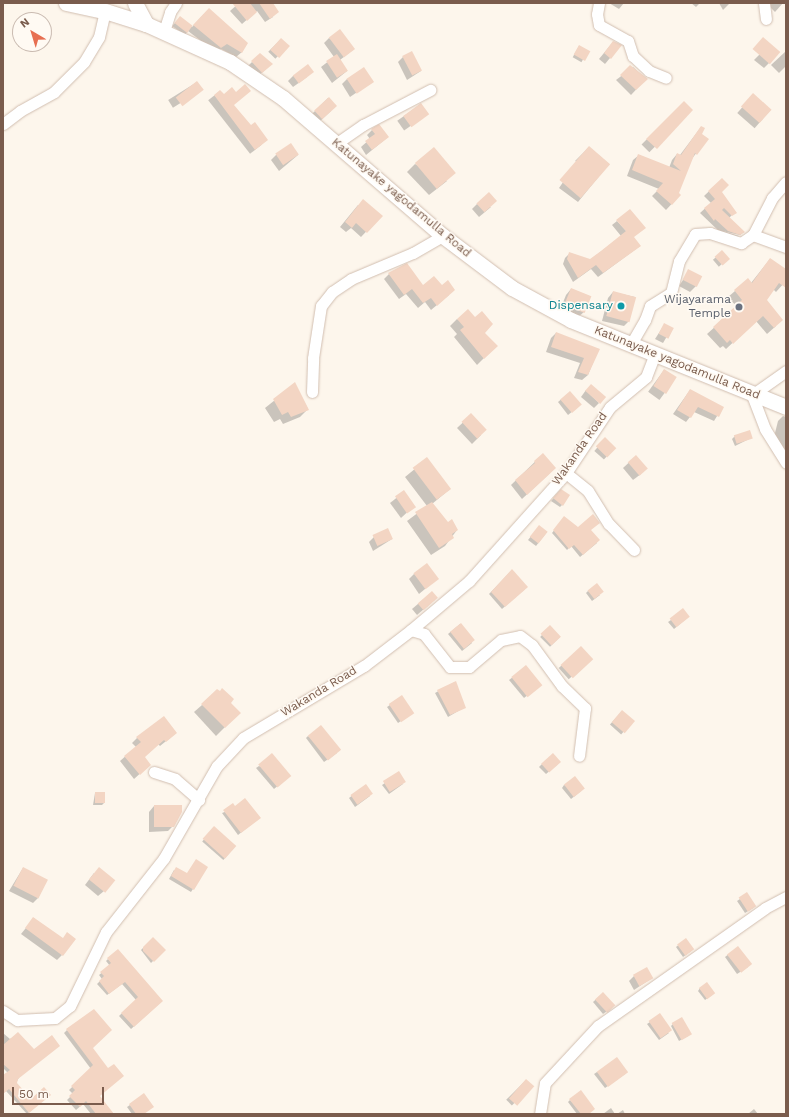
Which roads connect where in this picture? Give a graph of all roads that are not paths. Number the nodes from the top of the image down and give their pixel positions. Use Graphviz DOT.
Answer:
graph roads {
  1 [pos="66,3"];
  2 [pos="135,3"];
  3 [pos="176,3"];
  4 [pos="599,3"];
  5 [pos="764,3"];
  6 [pos="105,11"];
  7 [pos="766,19"];
  8 [pos="146,24"];
  9 [pos="164,31"];
  10 [pos="666,78"];
  11 [pos="430,90"];
  12 [pos="3,124"];
  13 [pos="337,144"];
  14 [pos="786,182"];
  15 [pos="443,236"];
  16 [pos="751,236"];
  17 [pos="786,247"];
  18 [pos="631,344"];
  19 [pos="655,353"];
  20 [pos="786,371"];
  21 [pos="312,392"];
  22 [pos="752,395"];
  23 [pos="786,407"];
  24 [pos="786,463"];
  25 [pos="566,473"];
  26 [pos="634,550"];
  27 [pos="411,630"];
  28 [pos="579,756"];
  29 [pos="154,772"];
  30 [pos="199,800"];
  31 [pos="786,897"];
  32 [pos="3,1011"];
  33 [pos="540,1114"];
  1 -- 6 [label="main road, Katunayake yagodamulla Road"];
  2 -- 8 [label="main road"];
  3 -- 9 [label="street"];
  4 -- 10 [label="street"];
  5 -- 7 [label="street"];
  6 -- 8 [label="main road, Katunayake yagodamulla Road"];
  6 -- 12 [label="street"];
  8 -- 9 [label="main road, Katunayake yagodamulla Road"];
  9 -- 13 [label="main road, Katunayake yagodamulla Road"];
  11 -- 13 [label="street"];
  13 -- 15 [label="main road, Katunayake yagodamulla Road"];
  14 -- 16 [label="street"];
  15 -- 18 [label="main road, Katunayake yagodamulla Road"];
  15 -- 21 [label="street"];
  16 -- 17 [label="street"];
  16 -- 18 [label="street"];
  18 -- 19 [label="main road, Katunayake yagodamulla Road"];
  19 -- 22 [label="main road, Katunayake yagodamulla Road"];
  19 -- 25 [label="street, Wakanda Road"];
  20 -- 22 [label="street"];
  22 -- 23 [label="main road, Katunayake yagodamulla Road"];
  22 -- 24 [label="street"];
  25 -- 26 [label="street"];
  25 -- 27 [label="street, Wakanda Road"];
  27 -- 28 [label="street"];
  27 -- 30 [label="street, Wakanda Road"];
  29 -- 30 [label="street"];
  30 -- 32 [label="street, Wakanda Road"];
  31 -- 33 [label="street"];
}
